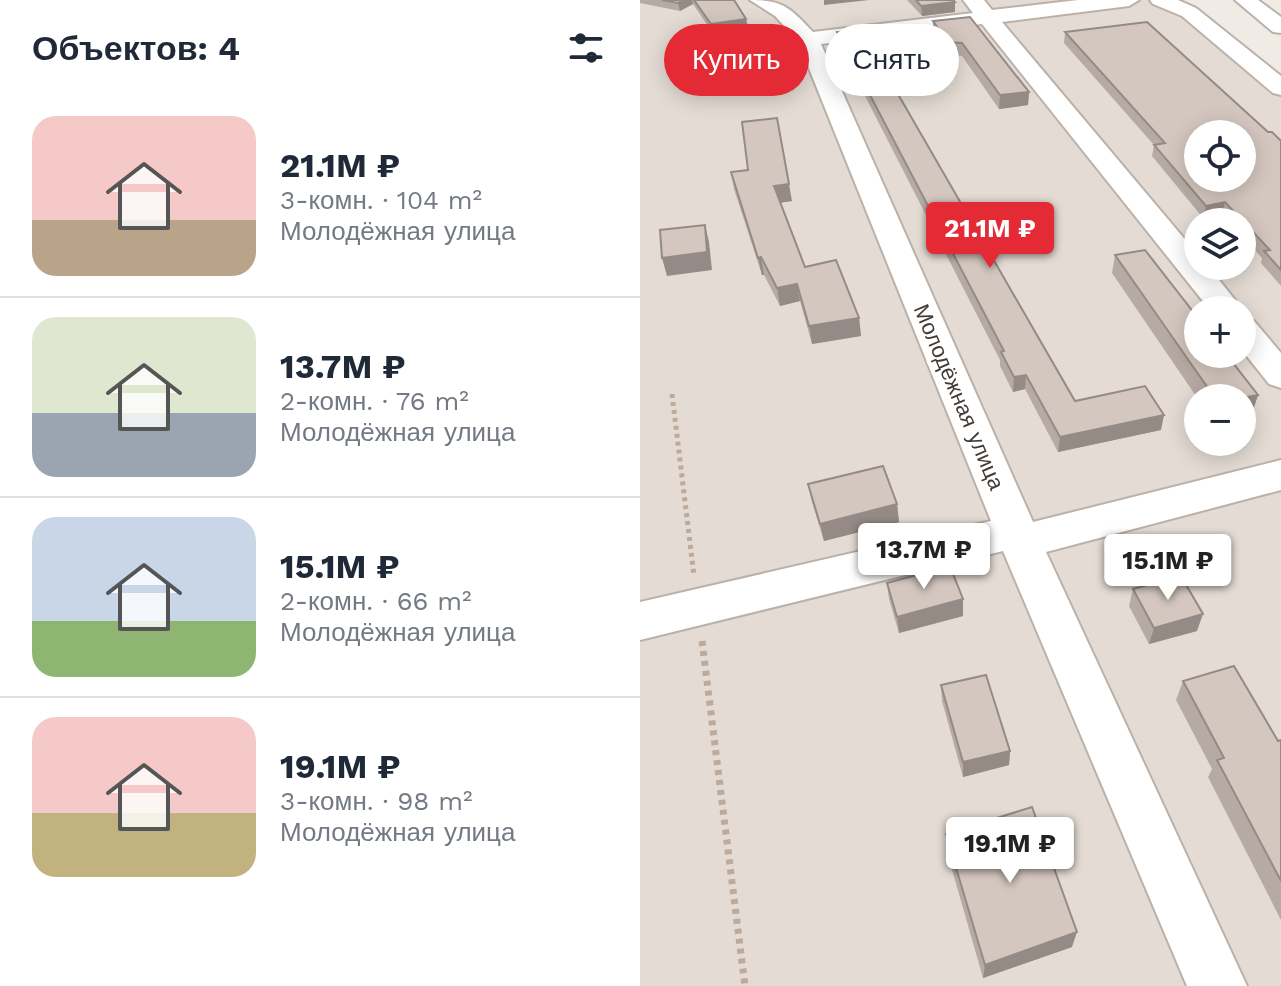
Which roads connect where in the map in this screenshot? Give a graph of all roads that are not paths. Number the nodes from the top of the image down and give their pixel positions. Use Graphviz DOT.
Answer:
graph roads {
  1 [pos="760,0"];
  2 [pos="1129,0"];
  3 [pos="1160,0"];
  4 [pos="1245,0"];
  5 [pos="981,9"];
  6 [pos="794,24"];
  7 [pos="1281,27"];
  8 [pos="809,39"];
  9 [pos="809,41"];
  10 [pos="1281,88"];
  11 [pos="1216,296"];
  12 [pos="1256,345"];
  13 [pos="1281,376"];
  14 [pos="1281,475"];
  15 [pos="1018,537"];
  16 [pos="640,621"];
  17 [pos="1217,986"];
  1 -- 6 [label="street, Молодёжная улица"];
  2 -- 5 [label="street"];
  3 -- 10 [label="street"];
  4 -- 7 [label="street"];
  5 -- 8 [label="street"];
  5 -- 11 [label="street"];
  9 -- 15 [label="street, Молодёжная улица"];
  12 -- 13 [label="street"];
  14 -- 15 [label="street"];
  15 -- 16 [label="street"];
  15 -- 17 [label="street, Молодёжная улица"];
}
